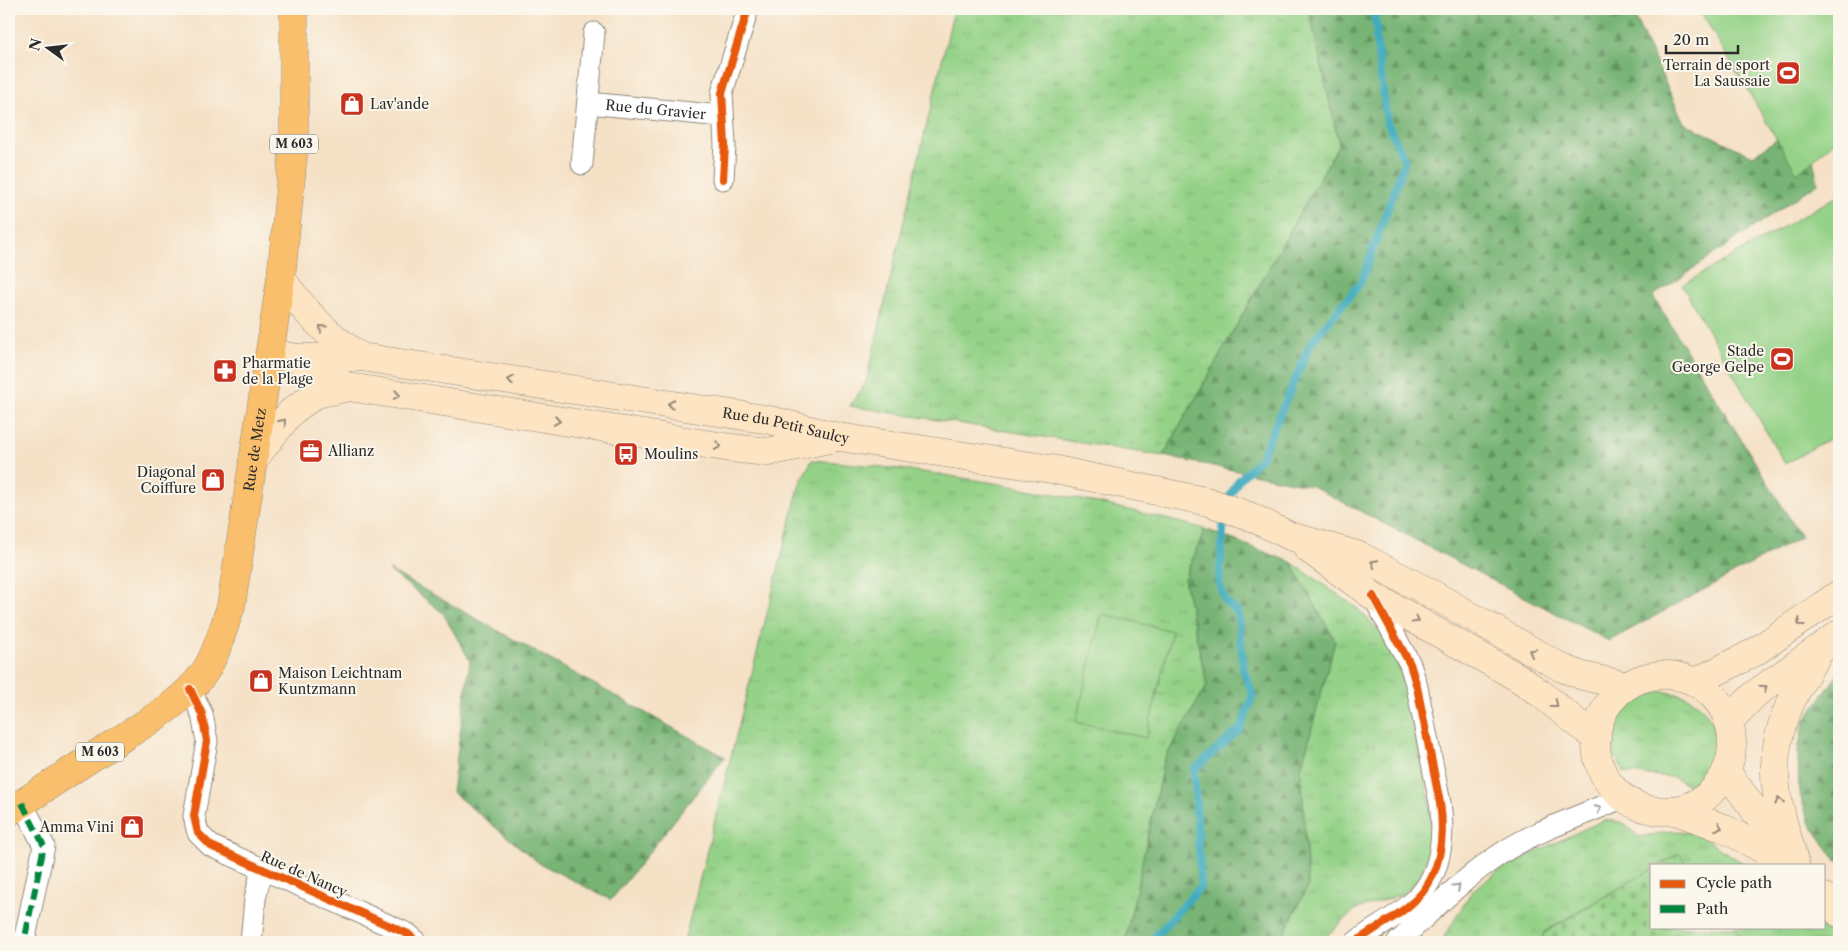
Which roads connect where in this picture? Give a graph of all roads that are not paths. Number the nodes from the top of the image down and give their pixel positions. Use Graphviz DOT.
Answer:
graph roads {
  1 [pos="294,9"];
  2 [pos="748,9"];
  3 [pos="594,33"];
  4 [pos="588,103"];
  5 [pos="722,116"];
  6 [pos="582,164"];
  7 [pos="724,180"];
  8 [pos="281,278"];
  9 [pos="270,353"];
  10 [pos="361,357"];
  11 [pos="296,358"];
  12 [pos="349,387"];
  13 [pos="839,437"];
  14 [pos="254,460"];
  15 [pos="1290,536"];
  16 [pos="1839,594"];
  17 [pos="1373,596"];
  18 [pos="1831,640"];
  19 [pos="1696,682"];
  20 [pos="1627,686"];
  21 [pos="190,689"];
  22 [pos="1729,721"];
  23 [pos="1597,739"];
  24 [pos="1726,771"];
  25 [pos="1624,797"];
  26 [pos="16,807"];
  27 [pos="1673,810"];
  28 [pos="1792,864"];
  29 [pos="1793,864"];
  30 [pos="1794,864"];
  31 [pos="262,868"];
  32 [pos="1826,899"];
  33 [pos="1839,913"];
  34 [pos="1422,921"];
  35 [pos="24,942"];
  36 [pos="252,942"];
  37 [pos="417,942"];
  38 [pos="1356,942"];
  39 [pos="1398,942"];
  40 [pos="1416,942"];
  1 -- 8 [label="main road, Rue de Metz / M 603"];
  2 -- 5 [label="street, Rue du Gravier"];
  3 -- 4 [label="street, Rue du Gravier"];
  4 -- 5 [label="street, Rue du Gravier"];
  4 -- 6 [label="street, Rue du Gravier"];
  5 -- 7 [label="street, Rue du Gravier"];
  8 -- 9 [label="main road, Rue de Metz / M 603"];
  10 -- 8 [label="main road, Rue du Petit Saulcy, one-way"];
  9 -- 11 [label="main road, Rue du Petit Saulcy"];
  9 -- 14 [label="main road, Rue de Metz / M 603"];
  10 -- 11 [label="main road, Rue du Petit Saulcy"];
  13 -- 10 [label="main road, Rue du Petit Saulcy, one-way"];
  11 -- 12 [label="main road, Rue du Petit Saulcy"];
  12 -- 13 [label="main road, Rue du Petit Saulcy, one-way"];
  14 -- 12 [label="main road, Rue du Petit Saulcy, one-way"];
  13 -- 15 [label="main road"];
  14 -- 21 [label="main road, Rue de Metz / M 603"];
  15 -- 17 [label="main road"];
  20 -- 15 [label="main road, one-way"];
  16 -- 19 [label="main road, one-way"];
  17 -- 23 [label="main road, one-way"];
  17 -- 38 [label="street"];
  22 -- 18 [label="main road, one-way"];
  30 -- 18 [label="main road, one-way"];
  19 -- 20 [label="main road"];
  19 -- 22 [label="main road"];
  20 -- 23 [label="main road"];
  21 -- 26 [label="main road, M 603"];
  21 -- 31 [label="street, Rue de Nancy"];
  22 -- 24 [label="main road"];
  23 -- 25 [label="main road"];
  24 -- 27 [label="main road"];
  24 -- 29 [label="main road"];
  25 -- 27 [label="main road"];
  34 -- 25 [label="street, one-way"];
  26 -- 35 [label="street"];
  27 -- 28 [label="main road, one-way"];
  31 -- 36 [label="street"];
  31 -- 37 [label="street, Rue de Nancy"];
  32 -- 33 [label="main road"];
  34 -- 39 [label="street"];
  34 -- 40 [label="street"];
}
